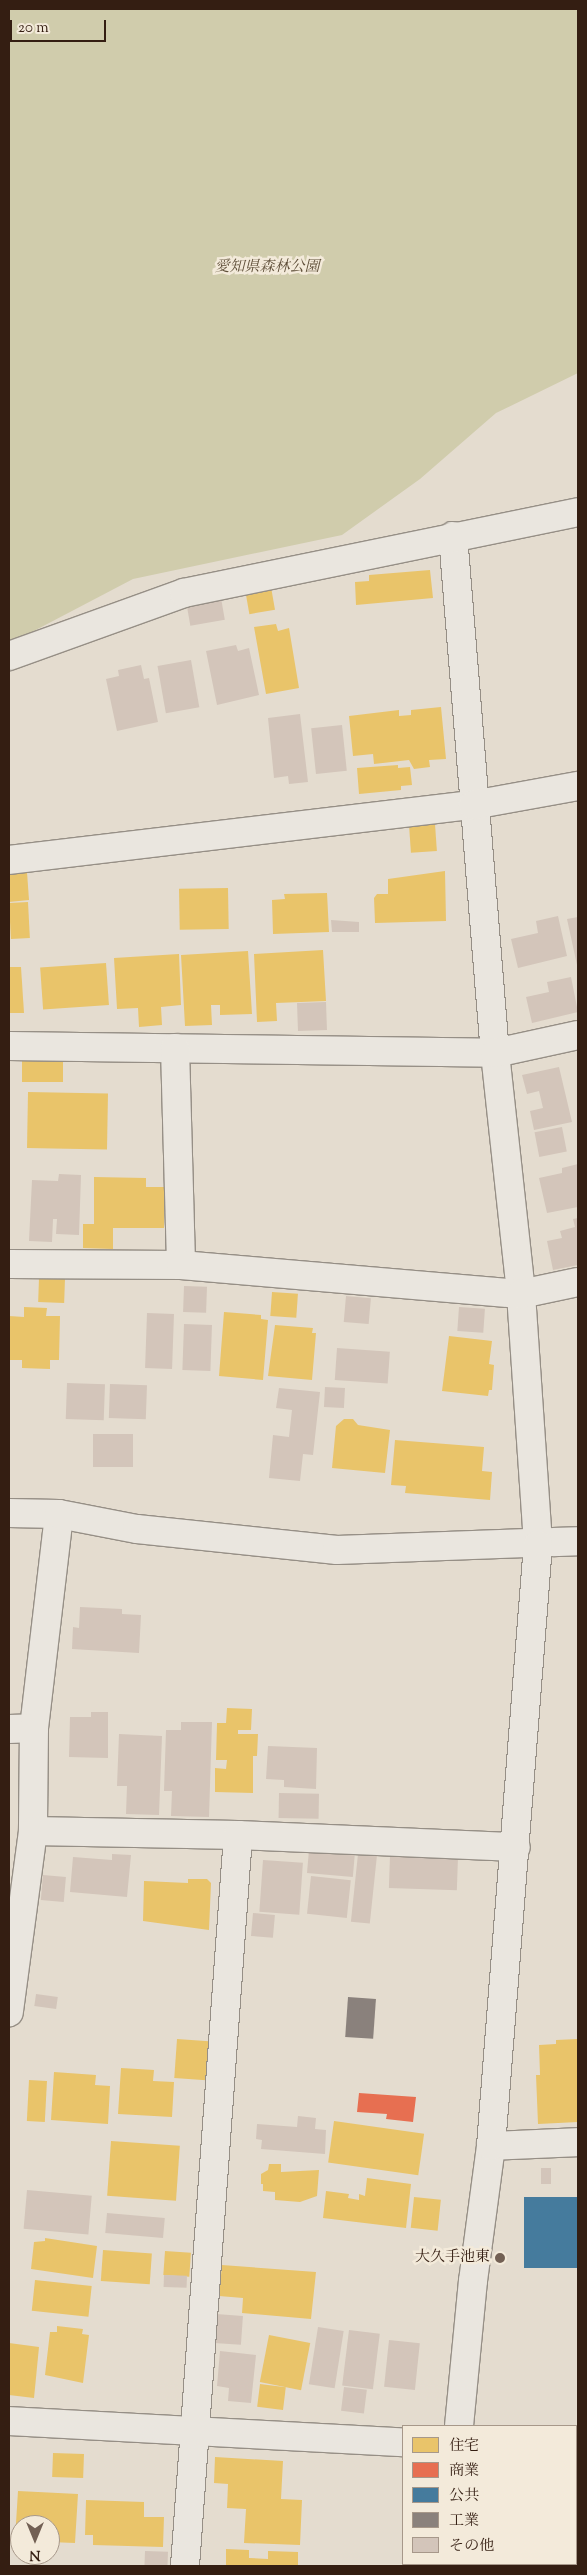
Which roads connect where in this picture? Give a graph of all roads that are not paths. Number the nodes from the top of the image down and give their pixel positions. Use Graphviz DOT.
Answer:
graph roads {
  1 [pos="578,512"];
  2 [pos="453,536"];
  3 [pos="9,656"];
  4 [pos="578,786"];
  5 [pos="473,805"];
  6 [pos="9,860"];
  7 [pos="578,1035"];
  8 [pos="9,1046"];
  9 [pos="175,1048"];
  10 [pos="495,1053"];
  11 [pos="9,1264"];
  12 [pos="180,1265"];
  13 [pos="578,1282"];
  14 [pos="521,1294"];
  15 [pos="9,1513"];
  16 [pos="59,1514"];
  17 [pos="578,1542"];
  18 [pos="538,1545"];
  19 [pos="21,1729"];
  20 [pos="33,1831"];
  21 [pos="238,1835"];
  22 [pos="516,1847"];
  23 [pos="13,1927"];
  24 [pos="9,2012"];
  25 [pos="578,2142"];
  26 [pos="491,2146"];
  27 [pos="9,2421"];
  28 [pos="459,2425"];
  29 [pos="194,2432"];
  30 [pos="402,2442"];
  31 [pos="186,2566"];
  1 -- 2 [label="street"];
  2 -- 3 [label="street"];
  2 -- 5 [label="street"];
  4 -- 5 [label="street"];
  5 -- 6 [label="street"];
  5 -- 10 [label="street"];
  7 -- 10 [label="street"];
  8 -- 9 [label="street"];
  9 -- 10 [label="street"];
  9 -- 12 [label="street"];
  10 -- 14 [label="street"];
  11 -- 12 [label="street"];
  12 -- 14 [label="street"];
  13 -- 14 [label="street"];
  14 -- 18 [label="street"];
  15 -- 16 [label="street"];
  16 -- 18 [label="street"];
  16 -- 19 [label="street"];
  17 -- 18 [label="street"];
  18 -- 22 [label="street"];
  19 -- 20 [label="street"];
  20 -- 21 [label="street"];
  20 -- 23 [label="street"];
  21 -- 22 [label="street"];
  21 -- 29 [label="street"];
  22 -- 26 [label="street"];
  23 -- 24 [label="street"];
  25 -- 26 [label="street"];
  26 -- 28 [label="street"];
  27 -- 29 [label="street"];
  29 -- 30 [label="street"];
  29 -- 31 [label="street"];
}
